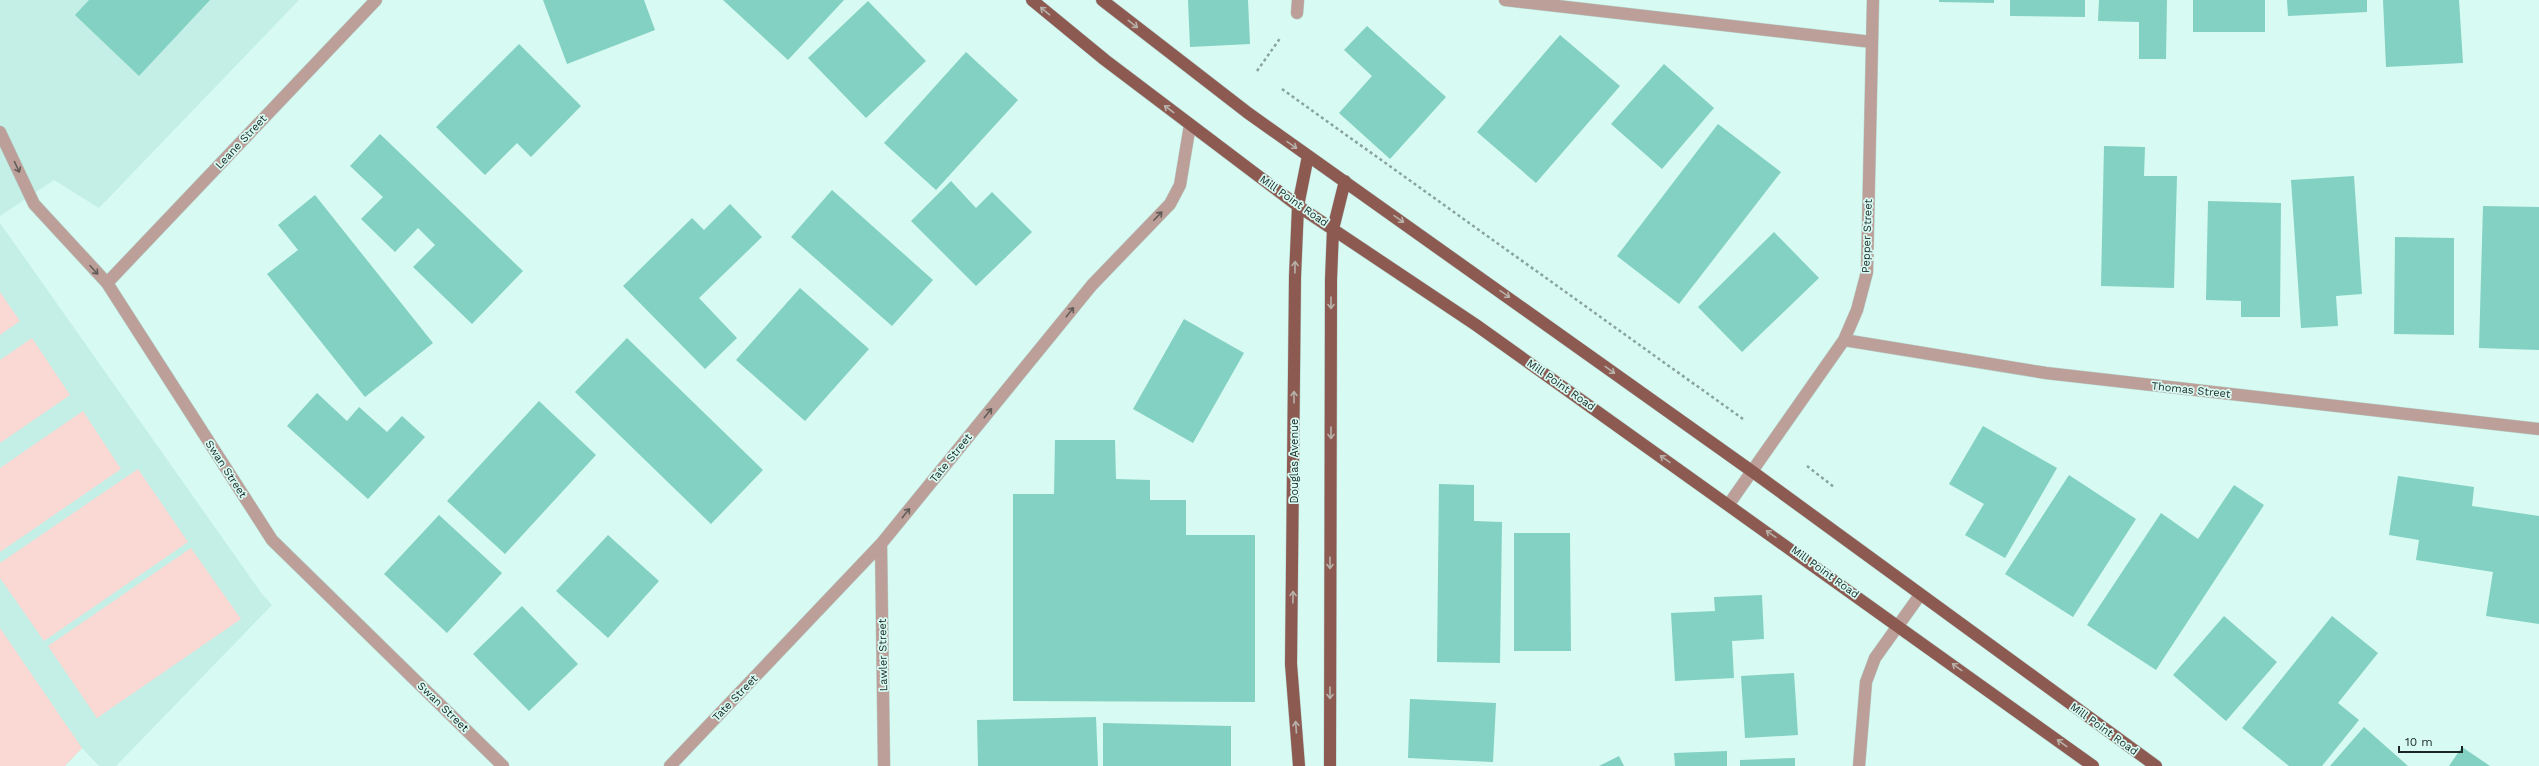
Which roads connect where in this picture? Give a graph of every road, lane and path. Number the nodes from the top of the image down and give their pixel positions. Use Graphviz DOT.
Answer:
graph roads {
  1 [pos="376,0"];
  2 [pos="1032,0"];
  3 [pos="1102,0"];
  4 [pos="1298,0"];
  5 [pos="1505,0"];
  6 [pos="1873,0"];
  7 [pos="1297,13"];
  8 [pos="1872,42"];
  9 [pos="1257,71"];
  10 [pos="1282,89"];
  11 [pos="1190,125"];
  12 [pos="0,132"];
  13 [pos="1308,156"];
  14 [pos="1346,181"];
  15 [pos="1298,206"];
  16 [pos="1333,229"];
  17 [pos="107,283"];
  18 [pos="1844,340"];
  19 [pos="1743,419"];
  20 [pos="2539,429"];
  21 [pos="1807,466"];
  22 [pos="1753,472"];
  23 [pos="1834,487"];
  24 [pos="1729,504"];
  25 [pos="881,544"];
  26 [pos="1920,595"];
  27 [pos="1898,624"];
  28 [pos="503,766"];
  29 [pos="670,766"];
  30 [pos="884,766"];
  31 [pos="1299,766"];
  32 [pos="1330,766"];
  33 [pos="1859,766"];
  34 [pos="2094,766"];
  35 [pos="2156,766"];
  1 -- 17 [label="street, Leane Street"];
  11 -- 2 [label="main road, Mill Point Road, one-way"];
  3 -- 13 [label="main road, Mill Point Road, one-way"];
  4 -- 7 [label="street"];
  5 -- 8 [label="street"];
  6 -- 8 [label="street, Pepper Street"];
  7 -- 9 [label="path"];
  8 -- 18 [label="street, Pepper Street"];
  10 -- 19 [label="path"];
  11 -- 15 [label="main road, Mill Point Road"];
  25 -- 11 [label="street, Tate Street, one-way"];
  12 -- 17 [label="street, Swan Street, one-way"];
  13 -- 14 [label="main road, Mill Point Road"];
  13 -- 15 [label="main road, Douglas Avenue"];
  14 -- 16 [label="main road"];
  14 -- 22 [label="main road, Mill Point Road, one-way"];
  15 -- 16 [label="main road, Mill Point Road"];
  31 -- 15 [label="main road, Douglas Avenue, one-way"];
  24 -- 16 [label="main road, Mill Point Road, one-way"];
  16 -- 32 [label="main road, one-way"];
  17 -- 28 [label="street, Swan Street"];
  18 -- 20 [label="street, Thomas Street"];
  18 -- 22 [label="street, Pepper Street"];
  21 -- 23 [label="path"];
  22 -- 24 [label="street, Pepper Street"];
  22 -- 26 [label="main road, Mill Point Road"];
  27 -- 24 [label="main road, Mill Point Road, one-way"];
  25 -- 29 [label="street, Tate Street"];
  25 -- 30 [label="street, Lawler Street"];
  26 -- 27 [label="street"];
  26 -- 35 [label="main road, Mill Point Road"];
  27 -- 33 [label="street"];
  34 -- 27 [label="main road, Mill Point Road, one-way"];
}
